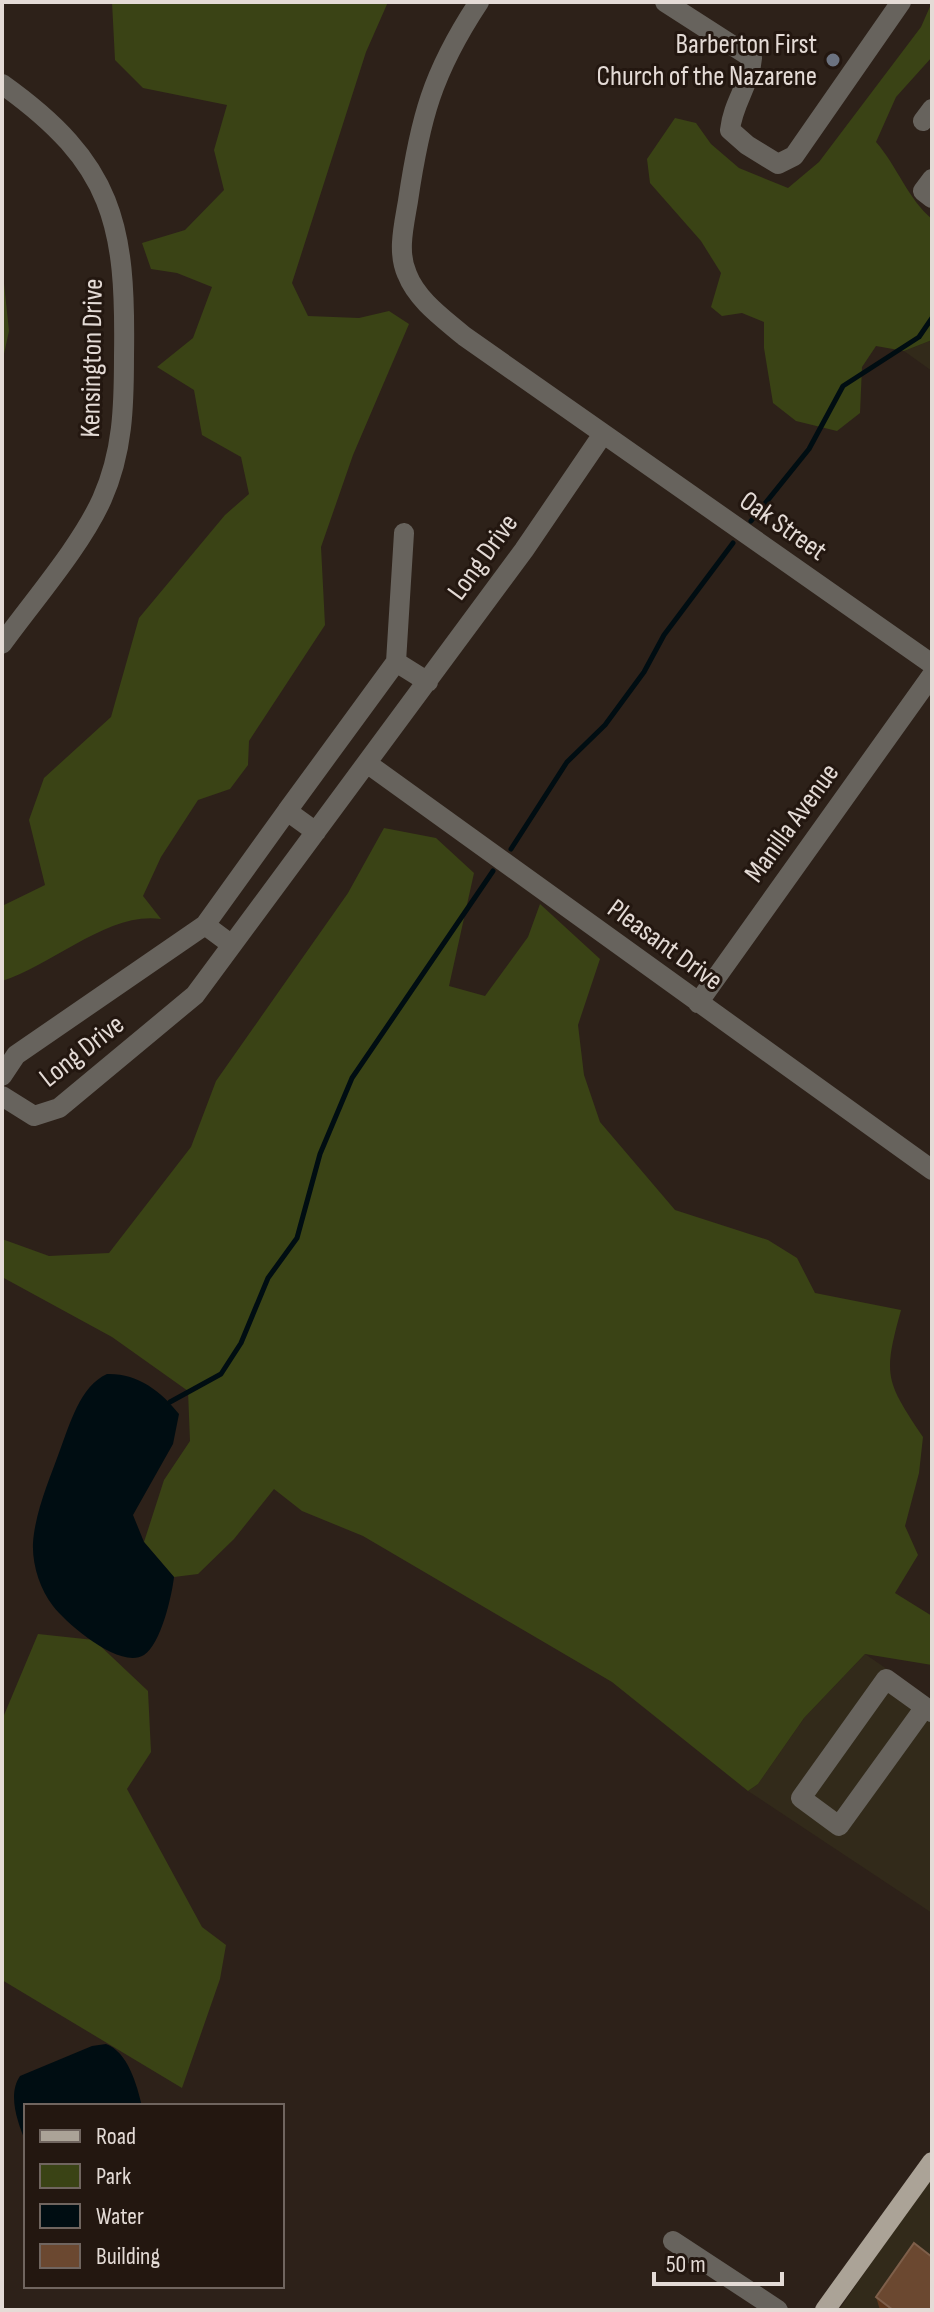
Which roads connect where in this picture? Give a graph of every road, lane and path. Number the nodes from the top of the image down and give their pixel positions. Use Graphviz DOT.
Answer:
graph roads {
  1 [pos="479,2"];
  2 [pos="665,2"];
  3 [pos="901,2"];
  4 [pos="2,84"];
  5 [pos="932,179"];
  6 [pos="932,198"];
  7 [pos="603,434"];
  8 [pos="404,533"];
  9 [pos="2,644"];
  10 [pos="396,662"];
  11 [pos="932,664"];
  12 [pos="932,675"];
  13 [pos="428,682"];
  14 [pos="368,764"];
  15 [pos="287,811"];
  16 [pos="316,832"];
  17 [pos="205,925"];
  18 [pos="232,945"];
  19 [pos="698,1003"];
  20 [pos="9,1050"];
  21 [pos="2,1076"];
  22 [pos="2,1096"];
  23 [pos="932,1170"];
  24 [pos="928,1709"];
  25 [pos="932,2162"];
  26 [pos="673,2241"];
  27 [pos="778,2310"];
  28 [pos="825,2310"];
  1 -- 7 [label="street"];
  2 -- 3 [label="street"];
  4 -- 9 [label="street, Kensington Drive"];
  5 -- 6 [label="street"];
  7 -- 11 [label="street, Oak Street"];
  7 -- 13 [label="street, Long Drive"];
  8 -- 10 [label="street"];
  10 -- 13 [label="street"];
  10 -- 15 [label="street"];
  12 -- 19 [label="street, Manilla Avenue"];
  13 -- 14 [label="street, Long Drive"];
  14 -- 16 [label="street, Long Drive"];
  14 -- 19 [label="street, Pleasant Drive"];
  15 -- 16 [label="street"];
  15 -- 17 [label="street"];
  16 -- 18 [label="street, Long Drive"];
  17 -- 18 [label="street"];
  17 -- 20 [label="street"];
  18 -- 22 [label="street, Long Drive"];
  19 -- 23 [label="street, Pleasant Drive"];
  20 -- 21 [label="street"];
  24 -- 24 [label="street"];
  25 -- 28 [label="main road"];
  26 -- 27 [label="street"];
}
